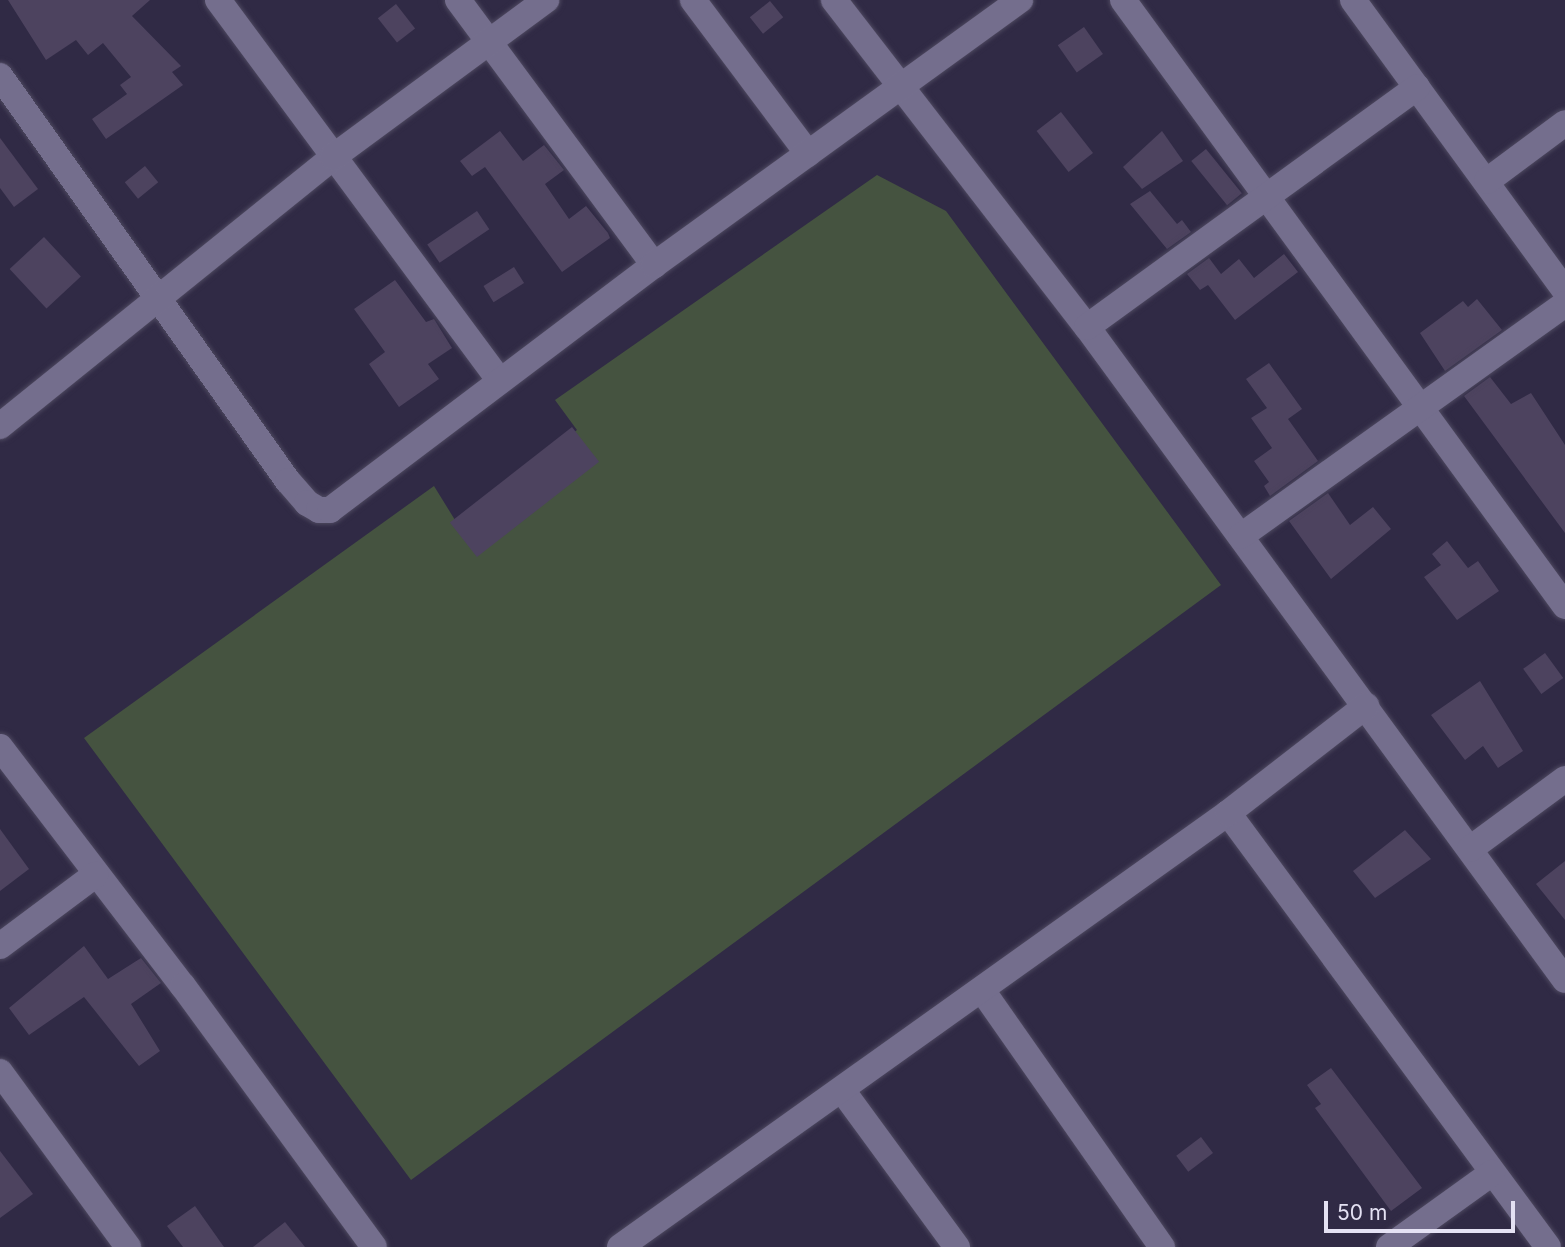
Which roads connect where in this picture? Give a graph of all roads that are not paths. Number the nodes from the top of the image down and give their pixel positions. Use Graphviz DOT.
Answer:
graph roads {
  1 [pos="218,0"];
  2 [pos="457,0"];
  3 [pos="546,0"];
  4 [pos="693,0"];
  5 [pos="834,0"];
  6 [pos="1020,0"];
  7 [pos="1123,0"];
  8 [pos="1353,0"];
  9 [pos="488,42"];
  10 [pos="0,76"];
  11 [pos="898,87"];
  12 [pos="1418,87"];
  13 [pos="1565,123"];
  14 [pos="807,154"];
  15 [pos="333,157"];
  16 [pos="1487,181"];
  17 [pos="1265,195"];
  18 [pos="654,265"];
  19 [pos="1565,291"];
  20 [pos="156,299"];
  21 [pos="1565,304"];
  22 [pos="1087,327"];
  23 [pos="500,382"];
  24 [pos="1419,407"];
  25 [pos="0,426"];
  26 [pos="1241,537"];
  27 [pos="1565,606"];
  28 [pos="1366,706"];
  29 [pos="0,747"];
  30 [pos="1565,779"];
  31 [pos="1228,813"];
  32 [pos="1470,849"];
  33 [pos="95,875"];
  34 [pos="0,946"];
  35 [pos="1565,980"];
  36 [pos="982,990"];
  37 [pos="0,1072"];
  38 [pos="842,1090"];
  39 [pos="1492,1172"];
  40 [pos="128,1247"];
  41 [pos="374,1247"];
  42 [pos="620,1247"];
  43 [pos="957,1247"];
  44 [pos="1162,1247"];
  45 [pos="1389,1247"];
  46 [pos="1548,1247"];
  1 -- 15 [label="street"];
  2 -- 9 [label="street"];
  3 -- 9 [label="street"];
  4 -- 14 [label="street"];
  5 -- 11 [label="street"];
  6 -- 11 [label="street"];
  7 -- 17 [label="street"];
  8 -- 12 [label="street"];
  9 -- 15 [label="street"];
  9 -- 18 [label="street"];
  10 -- 20 [label="street"];
  11 -- 14 [label="street"];
  11 -- 22 [label="street"];
  12 -- 16 [label="street"];
  12 -- 17 [label="street"];
  13 -- 16 [label="street"];
  14 -- 18 [label="street"];
  15 -- 20 [label="street"];
  15 -- 23 [label="street"];
  16 -- 19 [label="street"];
  17 -- 22 [label="street"];
  17 -- 24 [label="street"];
  18 -- 23 [label="street"];
  20 -- 23 [label="street"];
  20 -- 25 [label="street"];
  21 -- 24 [label="street"];
  22 -- 26 [label="street"];
  24 -- 26 [label="street"];
  24 -- 27 [label="street"];
  26 -- 28 [label="street"];
  28 -- 31 [label="street"];
  28 -- 32 [label="street"];
  29 -- 33 [label="street"];
  30 -- 32 [label="street"];
  31 -- 36 [label="street"];
  31 -- 39 [label="street"];
  32 -- 35 [label="street"];
  33 -- 34 [label="street"];
  33 -- 41 [label="street"];
  36 -- 38 [label="street"];
  36 -- 44 [label="street"];
  37 -- 40 [label="street"];
  38 -- 42 [label="street"];
  38 -- 43 [label="street"];
  39 -- 45 [label="street"];
  39 -- 46 [label="street"];
}
